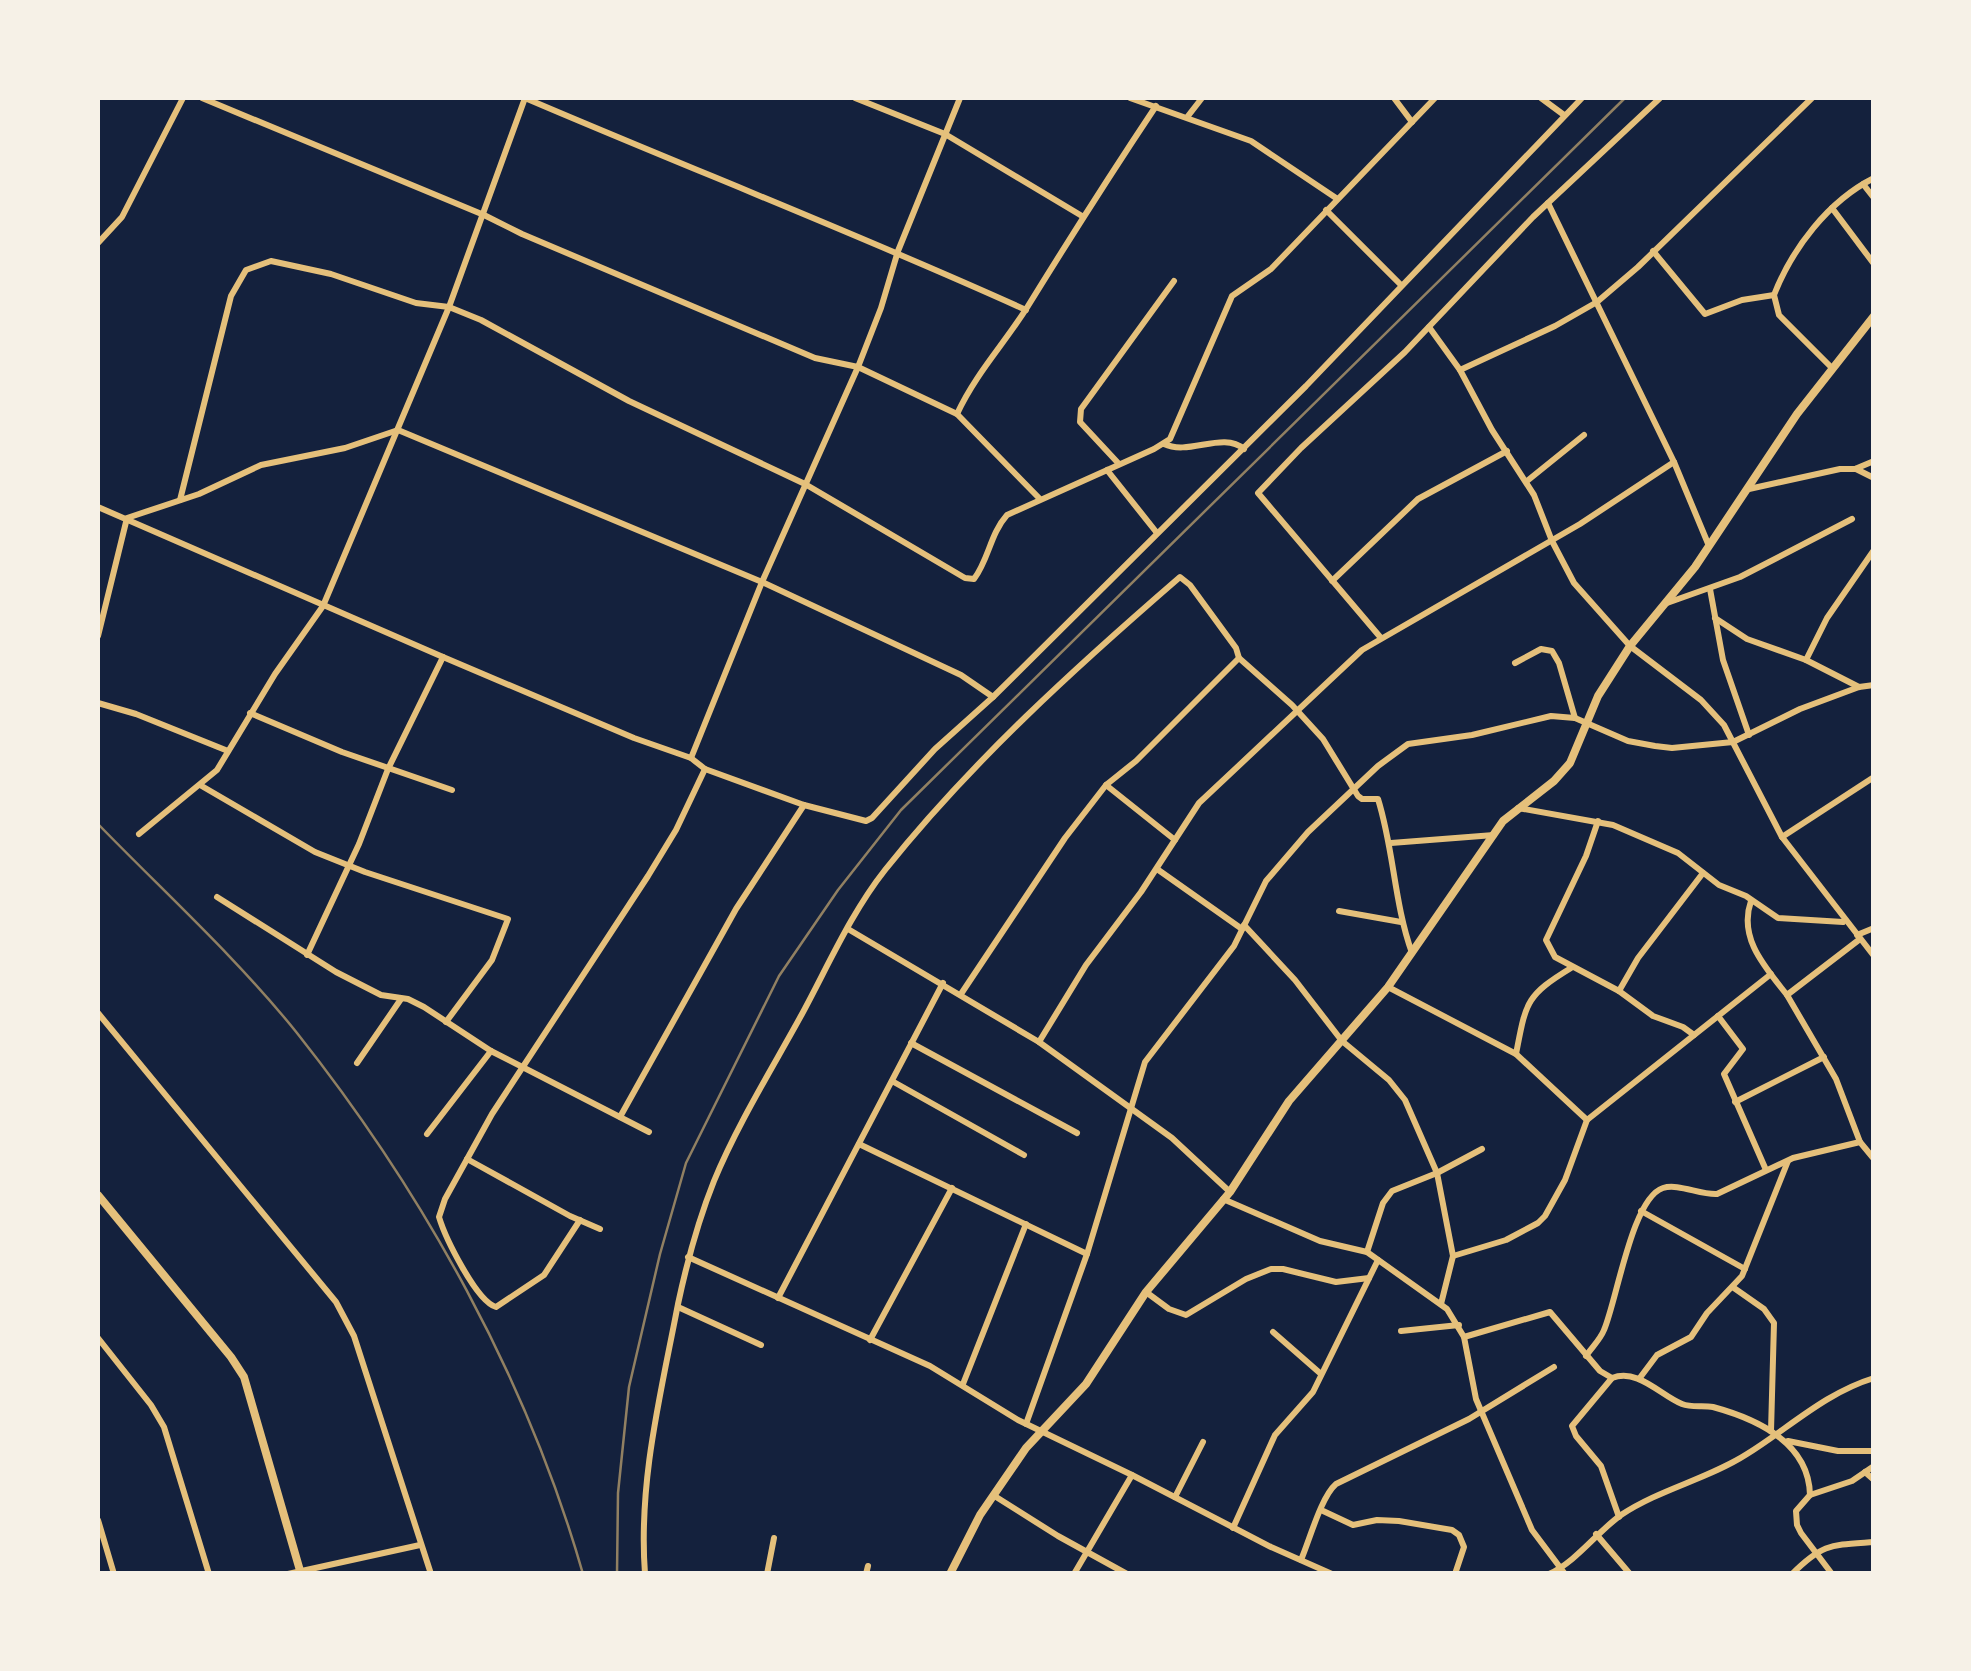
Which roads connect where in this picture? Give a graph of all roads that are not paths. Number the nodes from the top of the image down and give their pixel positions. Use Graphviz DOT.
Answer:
graph roads {
  1 [pos="183,98"];
  2 [pos="202,98"];
  3 [pos="524,98"];
  4 [pos="856,98"];
  5 [pos="960,98"];
  6 [pos="1130,98"];
  7 [pos="1202,98"];
  8 [pos="1394,98"];
  9 [pos="1434,98"];
  10 [pos="1541,98"];
  11 [pos="1582,98"];
  12 [pos="1660,98"];
  13 [pos="1812,98"];
  14 [pos="1156,106"];
  15 [pos="1564,115"];
  16 [pos="1188,116"];
  17 [pos="1412,122"];
  18 [pos="944,134"];
  19 [pos="1874,178"];
  20 [pos="1863,184"];
  21 [pos="1336,198"];
  22 [pos="1874,198"];
  23 [pos="1548,203"];
  24 [pos="1832,208"];
  25 [pos="1326,210"];
  26 [pos="484,214"];
  27 [pos="1082,216"];
  28 [pos="98,243"];
  29 [pos="898,251"];
  30 [pos="1653,251"];
  31 [pos="1874,264"];
  32 [pos="1174,281"];
  33 [pos="1401,285"];
  34 [pos="1774,295"];
  35 [pos="1597,302"];
  36 [pos="449,307"];
  37 [pos="1026,310"];
  38 [pos="1874,316"];
  39 [pos="1428,327"];
  40 [pos="858,367"];
  41 [pos="1831,367"];
  42 [pos="1460,370"];
  43 [pos="957,414"];
  44 [pos="398,430"];
  45 [pos="1584,434"];
  46 [pos="1164,444"];
  47 [pos="1244,448"];
  48 [pos="1506,451"];
  49 [pos="1874,461"];
  50 [pos="1674,462"];
  51 [pos="1119,464"];
  52 [pos="1855,469"];
  53 [pos="1107,470"];
  54 [pos="1874,478"];
  55 [pos="1526,482"];
  56 [pos="804,484"];
  57 [pos="1749,488"];
  58 [pos="1039,498"];
  59 [pos="180,500"];
  60 [pos="98,506"];
  61 [pos="127,518"];
  62 [pos="1852,519"];
  63 [pos="1157,533"];
  64 [pos="1552,541"];
  65 [pos="1710,547"];
  66 [pos="1874,550"];
  67 [pos="1332,581"];
  68 [pos="762,582"];
  69 [pos="1710,589"];
  70 [pos="1668,603"];
  71 [pos="324,606"];
  72 [pos="1715,618"];
  73 [pos="98,636"];
  74 [pos="1380,638"];
  75 [pos="1630,646"];
  76 [pos="443,658"];
  77 [pos="1240,658"];
  78 [pos="1806,660"];
  79 [pos="1515,663"];
  80 [pos="1873,684"];
  81 [pos="1860,686"];
  82 [pos="993,698"];
  83 [pos="98,703"];
  84 [pos="1297,709"];
  85 [pos="250,713"];
  86 [pos="1575,718"];
  87 [pos="1586,724"];
  88 [pos="1750,734"];
  89 [pos="1733,742"];
  90 [pos="228,751"];
  91 [pos="692,758"];
  92 [pos="388,769"];
  93 [pos="705,769"];
  94 [pos="1874,777"];
  95 [pos="200,784"];
  96 [pos="1106,785"];
  97 [pos="452,790"];
  98 [pos="1354,790"];
  99 [pos="804,804"];
  100 [pos="1517,808"];
  101 [pos="1598,820"];
  102 [pos="139,834"];
  103 [pos="1494,834"];
  104 [pos="1782,836"];
  105 [pos="1175,840"];
  106 [pos="1391,843"];
  107 [pos="349,866"];
  108 [pos="1157,869"];
  109 [pos="1703,873"];
  110 [pos="218,897"];
  111 [pos="1751,900"];
  112 [pos="1339,911"];
  113 [pos="1401,922"];
  114 [pos="1845,922"];
  115 [pos="1243,927"];
  116 [pos="1874,928"];
  117 [pos="848,929"];
  118 [pos="1859,936"];
  119 [pos="1412,953"];
  120 [pos="307,955"];
  121 [pos="1874,956"];
  122 [pos="1572,968"];
  123 [pos="1771,974"];
  124 [pos="943,983"];
  125 [pos="1388,988"];
  126 [pos="1619,990"];
  127 [pos="961,994"];
  128 [pos="1787,994"];
  129 [pos="402,998"];
  130 [pos="98,1013"];
  131 [pos="1718,1016"];
  132 [pos="446,1022"];
  133 [pos="1694,1035"];
  134 [pos="1342,1041"];
  135 [pos="1039,1042"];
  136 [pos="912,1043"];
  137 [pos="491,1051"];
  138 [pos="1516,1054"];
  139 [pos="1824,1056"];
  140 [pos="357,1062"];
  141 [pos="523,1068"];
  142 [pos="892,1081"];
  143 [pos="1735,1102"];
  144 [pos="1130,1108"];
  145 [pos="620,1117"];
  146 [pos="1587,1120"];
  147 [pos="648,1132"];
  148 [pos="1077,1132"];
  149 [pos="426,1134"];
  150 [pos="1860,1142"];
  151 [pos="858,1144"];
  152 [pos="1482,1149"];
  153 [pos="1024,1155"];
  154 [pos="467,1159"];
  155 [pos="1874,1159"];
  156 [pos="1788,1160"];
  157 [pos="1766,1170"];
  158 [pos="1437,1173"];
  159 [pos="952,1188"];
  160 [pos="98,1195"];
  161 [pos="1227,1196"];
  162 [pos="1641,1211"];
  163 [pos="580,1220"];
  164 [pos="1026,1224"];
  165 [pos="600,1229"];
  166 [pos="1367,1252"];
  167 [pos="1087,1254"];
  168 [pos="1453,1256"];
  169 [pos="688,1257"];
  170 [pos="1378,1260"];
  171 [pos="1745,1270"];
  172 [pos="1370,1278"];
  173 [pos="1734,1288"];
  174 [pos="1146,1292"];
  175 [pos="778,1298"];
  176 [pos="1441,1304"];
  177 [pos="678,1307"];
  178 [pos="1459,1325"];
  179 [pos="1402,1331"];
  180 [pos="1273,1332"];
  181 [pos="1464,1337"];
  182 [pos="98,1338"];
  183 [pos="870,1340"];
  184 [pos="761,1345"];
  185 [pos="1586,1356"];
  186 [pos="1554,1367"];
  187 [pos="1321,1374"];
  188 [pos="1612,1378"];
  189 [pos="1874,1378"];
  190 [pos="1639,1379"];
  191 [pos="963,1384"];
  192 [pos="1481,1409"];
  193 [pos="1026,1424"];
  194 [pos="1041,1430"];
  195 [pos="1773,1432"];
  196 [pos="1787,1441"];
  197 [pos="1203,1442"];
  198 [pos="1874,1451"];
  199 [pos="1874,1466"];
  200 [pos="1865,1472"];
  201 [pos="1132,1475"];
  202 [pos="1874,1480"];
  203 [pos="993,1495"];
  204 [pos="1810,1495"];
  205 [pos="1175,1498"];
  206 [pos="1321,1510"];
  207 [pos="1619,1516"];
  208 [pos="98,1520"];
  209 [pos="1234,1528"];
  210 [pos="1596,1534"];
  211 [pos="774,1538"];
  212 [pos="1874,1542"];
  213 [pos="420,1545"];
  214 [pos="1815,1551"];
  215 [pos="1086,1552"];
  216 [pos="1300,1560"];
  217 [pos="1321,1571"];
  218 [pos="1563,1571"];
  219 [pos="301,1572"];
  220 [pos="114,1574"];
  221 [pos="209,1574"];
  222 [pos="288,1574"];
  223 [pos="431,1574"];
  224 [pos="646,1574"];
  225 [pos="767,1574"];
  226 [pos="950,1574"];
  227 [pos="1074,1574"];
  228 [pos="1127,1574"];
  229 [pos="1332,1574"];
  230 [pos="1455,1574"];
  231 [pos="1549,1574"];
  232 [pos="1630,1574"];
  233 [pos="1792,1574"];
  234 [pos="1832,1574"];
  1 -- 28 [label="street"];
  2 -- 26 [label="street"];
  3 -- 26 [label="street"];
  3 -- 29 [label="street"];
  4 -- 18 [label="street"];
  5 -- 18 [label="street"];
  6 -- 14 [label="street"];
  7 -- 16 [label="street"];
  8 -- 17 [label="street"];
  9 -- 17 [label="street"];
  10 -- 15 [label="street"];
  11 -- 15 [label="street"];
  12 -- 23 [label="street"];
  13 -- 30 [label="street"];
  14 -- 16 [label="street"];
  14 -- 27 [label="street"];
  15 -- 33 [label="street"];
  16 -- 21 [label="street"];
  17 -- 21 [label="street"];
  18 -- 27 [label="street"];
  18 -- 29 [label="street"];
  19 -- 20 [label="street"];
  20 -- 22 [label="street"];
  20 -- 24 [label="street"];
  21 -- 25 [label="street"];
  23 -- 35 [label="street"];
  23 -- 39 [label="street"];
  24 -- 31 [label="street"];
  24 -- 34 [label="street"];
  25 -- 33 [label="street"];
  25 -- 46 [label="street"];
  26 -- 36 [label="street"];
  26 -- 40 [label="street"];
  27 -- 37 [label="street"];
  29 -- 37 [label="street"];
  29 -- 40 [label="street"];
  30 -- 34 [label="street"];
  30 -- 35 [label="street"];
  32 -- 51 [label="street"];
  33 -- 47 [label="street"];
  34 -- 41 [label="street"];
  35 -- 42 [label="street"];
  35 -- 50 [label="street"];
  36 -- 44 [label="street"];
  36 -- 56 [label="street"];
  36 -- 59 [label="street"];
  37 -- 43 [label="street"];
  38 -- 41 [label="street"];
  39 -- 42 [label="street"];
  39 -- 67 [label="street"];
  40 -- 43 [label="street"];
  40 -- 56 [label="street"];
  41 -- 57 [label="street"];
  42 -- 48 [label="street"];
  43 -- 58 [label="street"];
  44 -- 59 [label="street"];
  44 -- 68 [label="street"];
  44 -- 71 [label="street"];
  45 -- 55 [label="street"];
  46 -- 47 [label="street"];
  46 -- 51 [label="street"];
  47 -- 63 [label="street"];
  48 -- 55 [label="street"];
  48 -- 67 [label="street"];
  49 -- 52 [label="street"];
  50 -- 64 [label="street"];
  50 -- 65 [label="street"];
  51 -- 53 [label="street"];
  52 -- 54 [label="street"];
  52 -- 57 [label="street"];
  53 -- 58 [label="street"];
  53 -- 63 [label="street"];
  55 -- 64 [label="street"];
  56 -- 58 [label="street"];
  56 -- 68 [label="street"];
  57 -- 65 [label="street"];
  59 -- 61 [label="street"];
  60 -- 61 [label="street"];
  61 -- 71 [label="street"];
  61 -- 73 [label="street"];
  62 -- 69 [label="street"];
  63 -- 82 [label="street"];
  64 -- 74 [label="street"];
  64 -- 75 [label="street"];
  65 -- 70 [label="street"];
  66 -- 78 [label="street"];
  67 -- 74 [label="street"];
  68 -- 82 [label="street"];
  68 -- 91 [label="street"];
  69 -- 70 [label="street"];
  69 -- 72 [label="street"];
  70 -- 75 [label="street"];
  71 -- 76 [label="street"];
  71 -- 85 [label="street"];
  72 -- 78 [label="street"];
  72 -- 88 [label="street"];
  74 -- 84 [label="street"];
  75 -- 87 [label="street"];
  75 -- 89 [label="street"];
  76 -- 91 [label="street"];
  76 -- 92 [label="street"];
  77 -- 84 [label="street"];
  77 -- 96 [label="street"];
  77 -- 117 [label="street"];
  78 -- 81 [label="street"];
  79 -- 86 [label="street"];
  80 -- 81 [label="street"];
  81 -- 88 [label="street"];
  82 -- 99 [label="street"];
  83 -- 90 [label="street"];
  84 -- 98 [label="street"];
  84 -- 105 [label="street"];
  85 -- 90 [label="street"];
  85 -- 92 [label="street"];
  86 -- 87 [label="street"];
  86 -- 98 [label="street"];
  87 -- 89 [label="street"];
  87 -- 100 [label="street"];
  88 -- 89 [label="street"];
  89 -- 104 [label="street"];
  90 -- 95 [label="street"];
  91 -- 93 [label="street"];
  92 -- 97 [label="street"];
  92 -- 107 [label="street"];
  93 -- 99 [label="street"];
  93 -- 141 [label="street"];
  94 -- 104 [label="street"];
  95 -- 102 [label="street"];
  95 -- 107 [label="street"];
  96 -- 105 [label="street"];
  96 -- 127 [label="street"];
  98 -- 106 [label="street"];
  98 -- 115 [label="street"];
  99 -- 145 [label="street"];
  100 -- 101 [label="street"];
  100 -- 103 [label="street"];
  101 -- 109 [label="street"];
  101 -- 122 [label="street"];
  103 -- 106 [label="street"];
  103 -- 119 [label="street"];
  104 -- 114 [label="street"];
  105 -- 108 [label="street"];
  106 -- 113 [label="street"];
  107 -- 120 [label="street"];
  107 -- 132 [label="street"];
  108 -- 115 [label="street"];
  108 -- 135 [label="street"];
  109 -- 111 [label="street"];
  109 -- 126 [label="street"];
  110 -- 120 [label="street"];
  111 -- 114 [label="street"];
  111 -- 123 [label="street"];
  112 -- 113 [label="street"];
  113 -- 119 [label="street"];
  114 -- 118 [label="street"];
  115 -- 134 [label="street"];
  115 -- 144 [label="street"];
  116 -- 118 [label="street"];
  117 -- 124 [label="street"];
  117 -- 169 [label="street"];
  118 -- 121 [label="street"];
  118 -- 128 [label="street"];
  119 -- 125 [label="street"];
  120 -- 129 [label="street"];
  122 -- 126 [label="street"];
  122 -- 138 [label="street"];
  123 -- 128 [label="street"];
  123 -- 131 [label="street"];
  124 -- 127 [label="street"];
  124 -- 136 [label="street"];
  125 -- 134 [label="street"];
  125 -- 138 [label="street"];
  126 -- 133 [label="street"];
  127 -- 135 [label="street"];
  128 -- 139 [label="street"];
  129 -- 132 [label="street"];
  129 -- 140 [label="street"];
  130 -- 213 [label="street"];
  131 -- 133 [label="street"];
  131 -- 143 [label="street"];
  132 -- 137 [label="street"];
  133 -- 146 [label="street"];
  134 -- 158 [label="street"];
  134 -- 161 [label="street"];
  135 -- 144 [label="street"];
  136 -- 142 [label="street"];
  136 -- 148 [label="street"];
  137 -- 141 [label="street"];
  137 -- 149 [label="street"];
  138 -- 146 [label="street"];
  139 -- 143 [label="street"];
  139 -- 150 [label="street"];
  141 -- 145 [label="street"];
  141 -- 154 [label="street"];
  142 -- 151 [label="street"];
  142 -- 153 [label="street"];
  143 -- 157 [label="street"];
  144 -- 161 [label="street"];
  144 -- 167 [label="street"];
  145 -- 147 [label="street"];
  146 -- 168 [label="street"];
  150 -- 155 [label="street"];
  150 -- 156 [label="street"];
  151 -- 159 [label="street"];
  151 -- 175 [label="street"];
  152 -- 158 [label="street"];
  154 -- 163 [label="street"];
  154 -- 163 [label="street"];
  156 -- 157 [label="street"];
  156 -- 171 [label="street"];
  157 -- 162 [label="street"];
  158 -- 166 [label="street"];
  158 -- 168 [label="street"];
  159 -- 164 [label="street"];
  159 -- 183 [label="street"];
  160 -- 219 [label="street"];
  161 -- 166 [label="street"];
  161 -- 174 [label="street"];
  162 -- 171 [label="street"];
  162 -- 185 [label="street"];
  163 -- 165 [label="street"];
  164 -- 167 [label="street"];
  164 -- 191 [label="street"];
  166 -- 170 [label="street"];
  167 -- 193 [label="street"];
  168 -- 176 [label="street"];
  169 -- 175 [label="street"];
  169 -- 177 [label="street"];
  170 -- 172 [label="street"];
  170 -- 176 [label="street"];
  171 -- 173 [label="street"];
  172 -- 174 [label="street"];
  172 -- 187 [label="street"];
  173 -- 190 [label="street"];
  173 -- 195 [label="street"];
  174 -- 194 [label="street"];
  175 -- 183 [label="street"];
  176 -- 178 [label="street"];
  177 -- 184 [label="street"];
  177 -- 224 [label="street"];
  178 -- 179 [label="street"];
  178 -- 181 [label="street"];
  180 -- 187 [label="street"];
  181 -- 185 [label="street"];
  181 -- 192 [label="street"];
  182 -- 221 [label="street"];
  183 -- 191 [label="street"];
  185 -- 188 [label="street"];
  186 -- 192 [label="street"];
  187 -- 209 [label="street"];
  188 -- 190 [label="street"];
  188 -- 207 [label="street"];
  189 -- 195 [label="street"];
  190 -- 195 [label="street"];
  191 -- 193 [label="street"];
  192 -- 206 [label="street"];
  192 -- 218 [label="street"];
  193 -- 194 [label="street"];
  194 -- 201 [label="street"];
  194 -- 203 [label="street"];
  195 -- 196 [label="street"];
  195 -- 207 [label="street"];
  196 -- 198 [label="street"];
  196 -- 204 [label="street"];
  197 -- 205 [label="street"];
  199 -- 200 [label="street"];
  200 -- 202 [label="street"];
  200 -- 204 [label="street"];
  201 -- 205 [label="street"];
  201 -- 215 [label="street"];
  203 -- 215 [label="street"];
  203 -- 226 [label="street"];
  204 -- 214 [label="street"];
  205 -- 209 [label="street"];
  206 -- 216 [label="street"];
  206 -- 230 [label="street"];
  207 -- 210 [label="street"];
  208 -- 220 [label="street"];
  209 -- 216 [label="street"];
  210 -- 218 [label="street"];
  210 -- 232 [label="street"];
  211 -- 225 [label="street"];
  212 -- 214 [label="street"];
  213 -- 219 [label="street"];
  213 -- 223 [label="street"];
  214 -- 233 [label="street"];
  214 -- 234 [label="street"];
  215 -- 227 [label="street"];
  215 -- 228 [label="street"];
  216 -- 217 [label="street"];
  217 -- 229 [label="street"];
  218 -- 231 [label="street"];
  219 -- 222 [label="street"];
}
